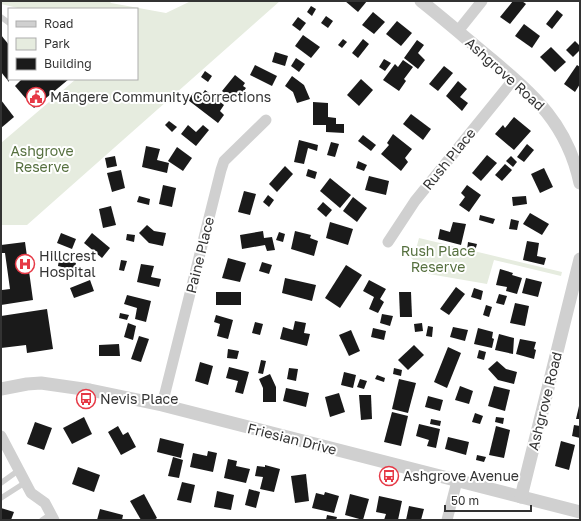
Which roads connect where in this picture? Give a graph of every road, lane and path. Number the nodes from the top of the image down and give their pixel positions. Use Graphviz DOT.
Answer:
graph roads {
  1 [pos="421,1"];
  2 [pos="482,1"];
  3 [pos="458,31"];
  4 [pos="514,79"];
  5 [pos="266,120"];
  6 [pos="577,162"];
  7 [pos="580,183"];
  8 [pos="388,242"];
  9 [pos="580,259"];
  10 [pos="1,389"];
  11 [pos="162,405"];
  12 [pos="1,436"];
  13 [pos="19,470"];
  14 [pos="457,481"];
  15 [pos="26,482"];
  16 [pos="1,483"];
  17 [pos="521,497"];
  18 [pos="1,498"];
  19 [pos="580,512"];
  20 [pos="49,518"];
  21 [pos="447,520"];
  1 -- 3 [label="street, Ashgrove Road"];
  2 -- 3 [label="street"];
  3 -- 4 [label="street, Ashgrove Road"];
  4 -- 6 [label="street, Ashgrove Road"];
  4 -- 8 [label="street, Rush Place"];
  5 -- 11 [label="street, Paine Place"];
  6 -- 7 [label="street, Ashgrove Road"];
  9 -- 17 [label="street, Ashgrove Road"];
  10 -- 11 [label="street, Friesian Drive"];
  11 -- 14 [label="street, Friesian Drive"];
  12 -- 13 [label="street"];
  13 -- 15 [label="street"];
  13 -- 16 [label="lane"];
  14 -- 17 [label="street, Friesian Drive"];
  14 -- 21 [label="street"];
  15 -- 18 [label="lane"];
  15 -- 20 [label="street"];
  17 -- 19 [label="street, Friesian Drive"];
}
